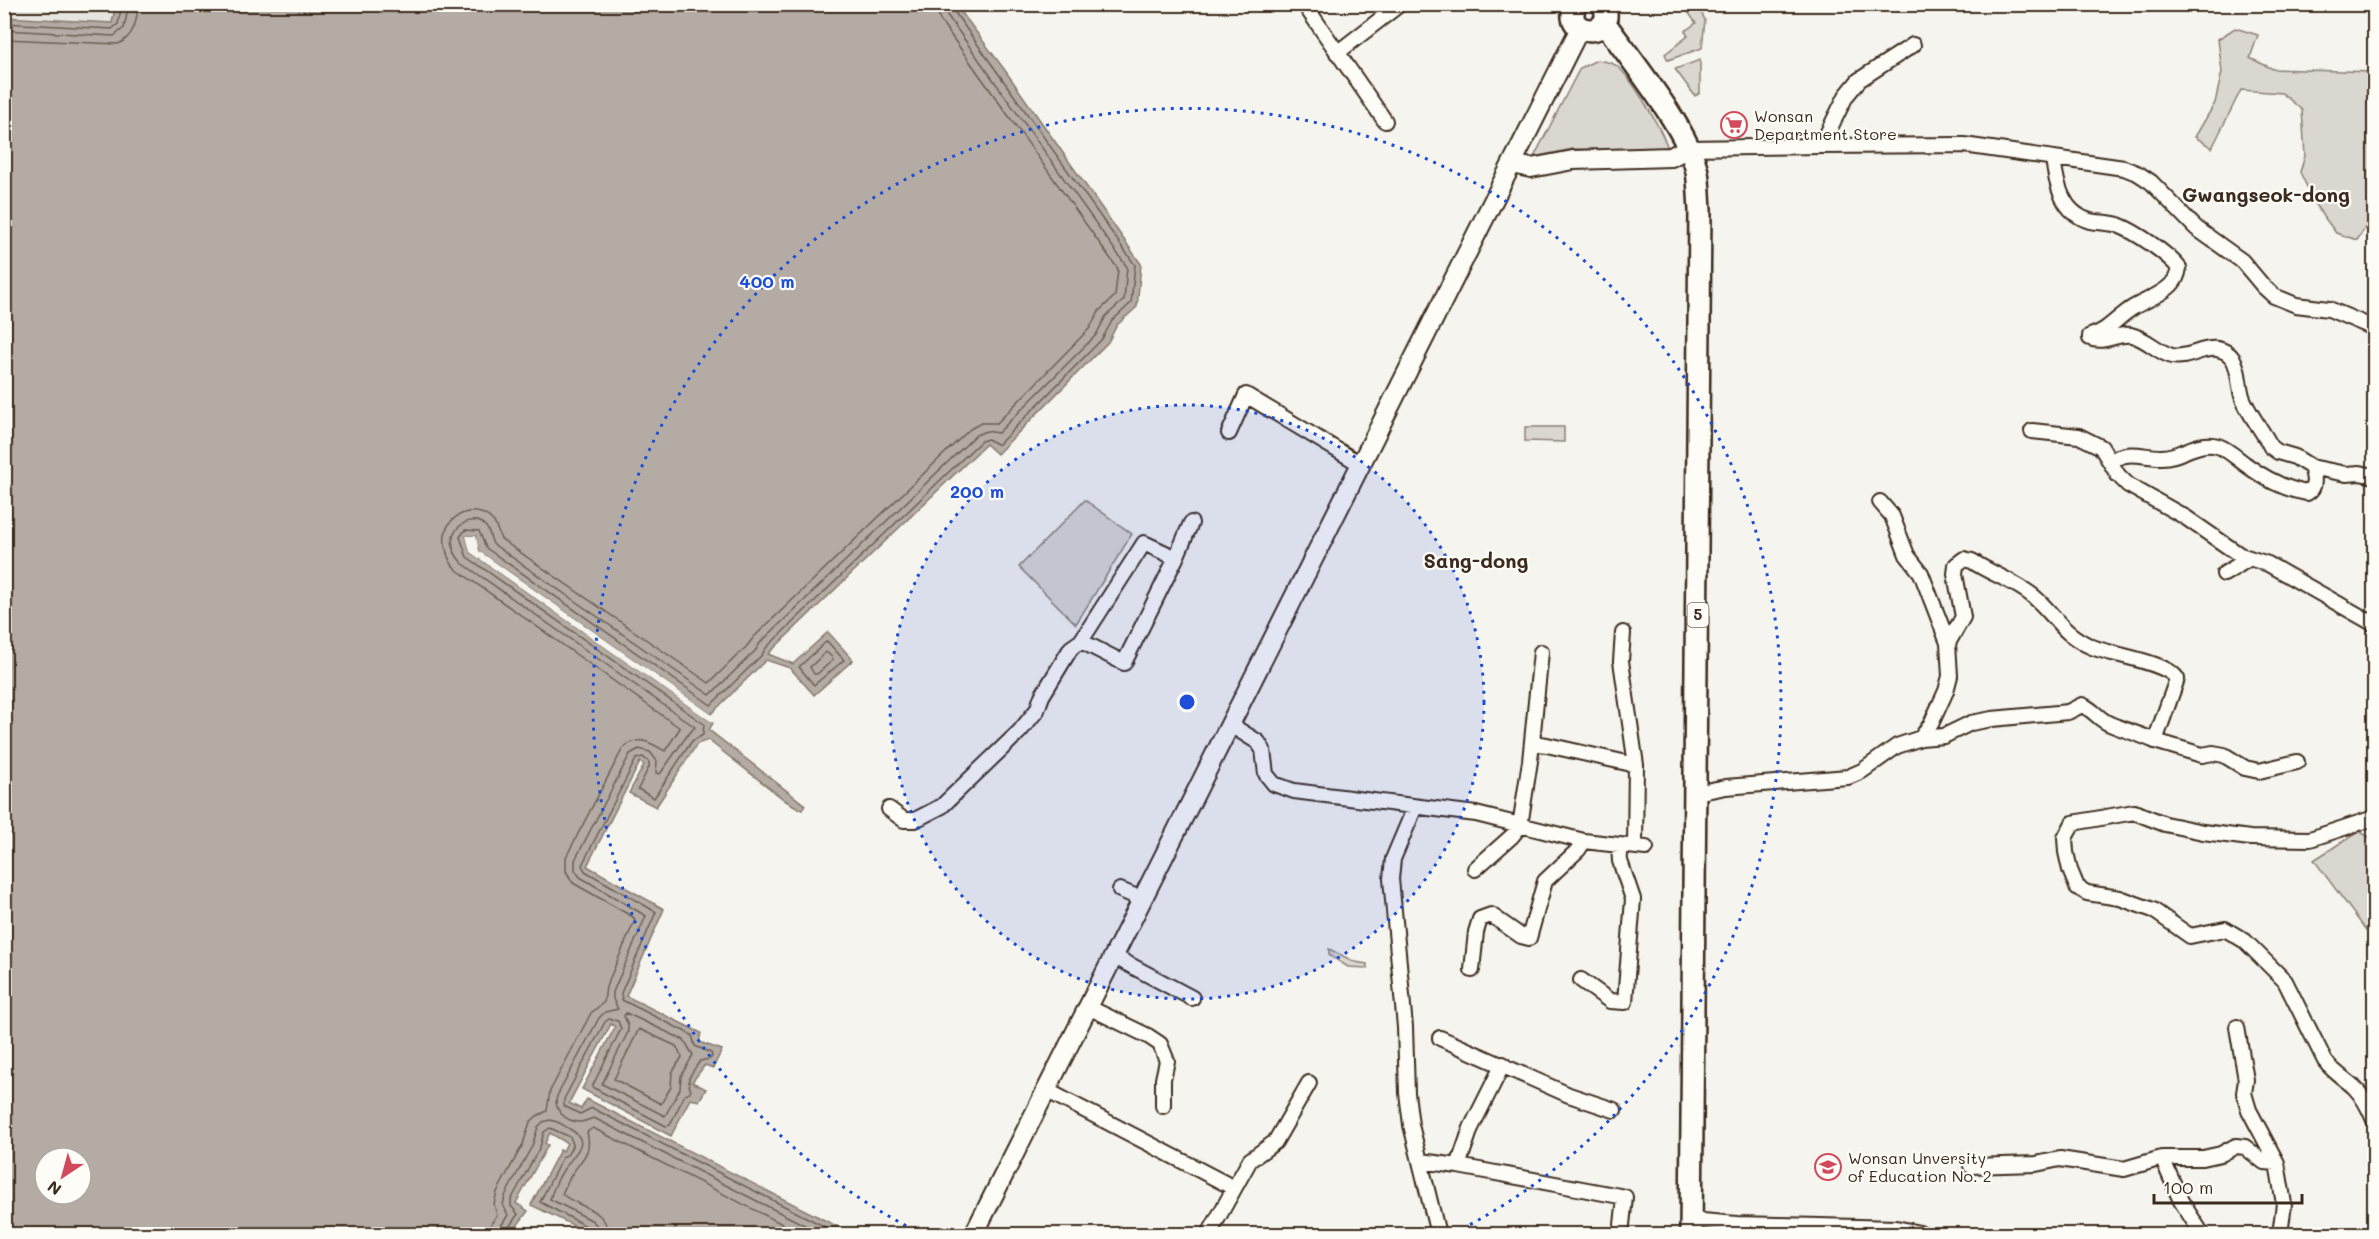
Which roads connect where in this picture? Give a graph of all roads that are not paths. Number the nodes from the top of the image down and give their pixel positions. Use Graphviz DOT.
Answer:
graph roads {
  1 [pos="1304,4"];
  2 [pos="1400,4"];
  3 [pos="1576,4"];
  4 [pos="1603,13"];
  5 [pos="1580,28"];
  6 [pos="1913,45"];
  7 [pos="1337,52"];
  8 [pos="1385,121"];
  9 [pos="1821,146"];
  10 [pos="1688,148"];
  11 [pos="2054,158"];
  12 [pos="1513,164"];
  13 [pos="2374,328"];
  14 [pos="2032,430"];
  15 [pos="1229,433"];
  16 [pos="2111,462"];
  17 [pos="1362,465"];
  18 [pos="2311,467"];
  19 [pos="2374,476"];
  20 [pos="1880,502"];
  21 [pos="1191,523"];
  22 [pos="1176,558"];
  23 [pos="2250,558"];
  24 [pos="2224,574"];
  25 [pos="2374,624"];
  26 [pos="1623,633"];
  27 [pos="1081,641"];
  28 [pos="1948,643"];
  29 [pos="1541,652"];
  30 [pos="1229,724"];
  31 [pos="1921,738"];
  32 [pos="2155,741"];
  33 [pos="1532,743"];
  34 [pos="2297,762"];
  35 [pos="1636,765"];
  36 [pos="1696,793"];
  37 [pos="1415,807"];
  38 [pos="889,809"];
  39 [pos="2374,818"];
  40 [pos="1520,826"];
  41 [pos="1584,841"];
  42 [pos="1619,846"];
  43 [pos="1474,868"];
  44 [pos="1120,890"];
  45 [pos="1142,899"];
  46 [pos="1113,956"];
  47 [pos="1472,970"];
  48 [pos="1581,980"];
  49 [pos="1192,998"];
  50 [pos="1088,1007"];
  51 [pos="2237,1027"];
  52 [pos="1440,1038"];
  53 [pos="1503,1064"];
  54 [pos="1309,1083"];
  55 [pos="1046,1090"];
  56 [pos="1162,1106"];
  57 [pos="1614,1110"];
  58 [pos="2374,1119"];
  59 [pos="2162,1158"];
  60 [pos="1421,1161"];
  61 [pos="2277,1163"];
  62 [pos="1458,1166"];
  63 [pos="1971,1166"];
  64 [pos="1234,1188"];
  65 [pos="1691,1227"];
  66 [pos="974,1234"];
  67 [pos="1209,1234"];
  68 [pos="1438,1234"];
  69 [pos="1621,1234"];
  70 [pos="1924,1234"];
  71 [pos="2202,1234"];
  72 [pos="2280,1234"];
  1 -- 7 [label="street"];
  2 -- 7 [label="street"];
  3 -- 5 [label="highway"];
  4 -- 5 [label="highway"];
  4 -- 10 [label="highway, 5"];
  5 -- 12 [label="main road"];
  6 -- 9 [label="street"];
  7 -- 8 [label="street"];
  9 -- 10 [label="street"];
  9 -- 11 [label="street"];
  10 -- 12 [label="main road"];
  10 -- 36 [label="highway, 5"];
  11 -- 13 [label="street"];
  11 -- 18 [label="street"];
  12 -- 17 [label="main road"];
  14 -- 16 [label="street"];
  15 -- 17 [label="street"];
  16 -- 18 [label="street"];
  16 -- 23 [label="street"];
  17 -- 30 [label="main road"];
  18 -- 19 [label="street"];
  20 -- 28 [label="street"];
  21 -- 22 [label="street"];
  22 -- 27 [label="street"];
  22 -- 27 [label="street"];
  23 -- 24 [label="street"];
  23 -- 25 [label="street"];
  26 -- 35 [label="street"];
  27 -- 38 [label="street"];
  28 -- 31 [label="street"];
  28 -- 32 [label="street"];
  29 -- 33 [label="street"];
  30 -- 37 [label="street"];
  30 -- 45 [label="main road"];
  31 -- 32 [label="street"];
  31 -- 36 [label="street"];
  32 -- 34 [label="street"];
  33 -- 35 [label="street"];
  33 -- 40 [label="street"];
  35 -- 42 [label="street"];
  36 -- 65 [label="highway, 5"];
  37 -- 40 [label="street"];
  37 -- 60 [label="street"];
  39 -- 58 [label="street"];
  40 -- 41 [label="street"];
  40 -- 43 [label="street"];
  41 -- 42 [label="street"];
  41 -- 47 [label="street"];
  42 -- 48 [label="street"];
  44 -- 45 [label="street"];
  45 -- 46 [label="main road"];
  46 -- 49 [label="street"];
  46 -- 50 [label="main road"];
  50 -- 55 [label="main road"];
  50 -- 56 [label="street"];
  51 -- 61 [label="street"];
  52 -- 53 [label="street"];
  53 -- 57 [label="street"];
  53 -- 62 [label="street"];
  54 -- 64 [label="street"];
  55 -- 64 [label="street"];
  55 -- 66 [label="main road"];
  59 -- 61 [label="street"];
  59 -- 63 [label="street"];
  59 -- 71 [label="street"];
  60 -- 62 [label="street"];
  60 -- 68 [label="street"];
  61 -- 72 [label="street"];
  62 -- 69 [label="street"];
  64 -- 67 [label="street"];
  65 -- 70 [label="street"];
}
